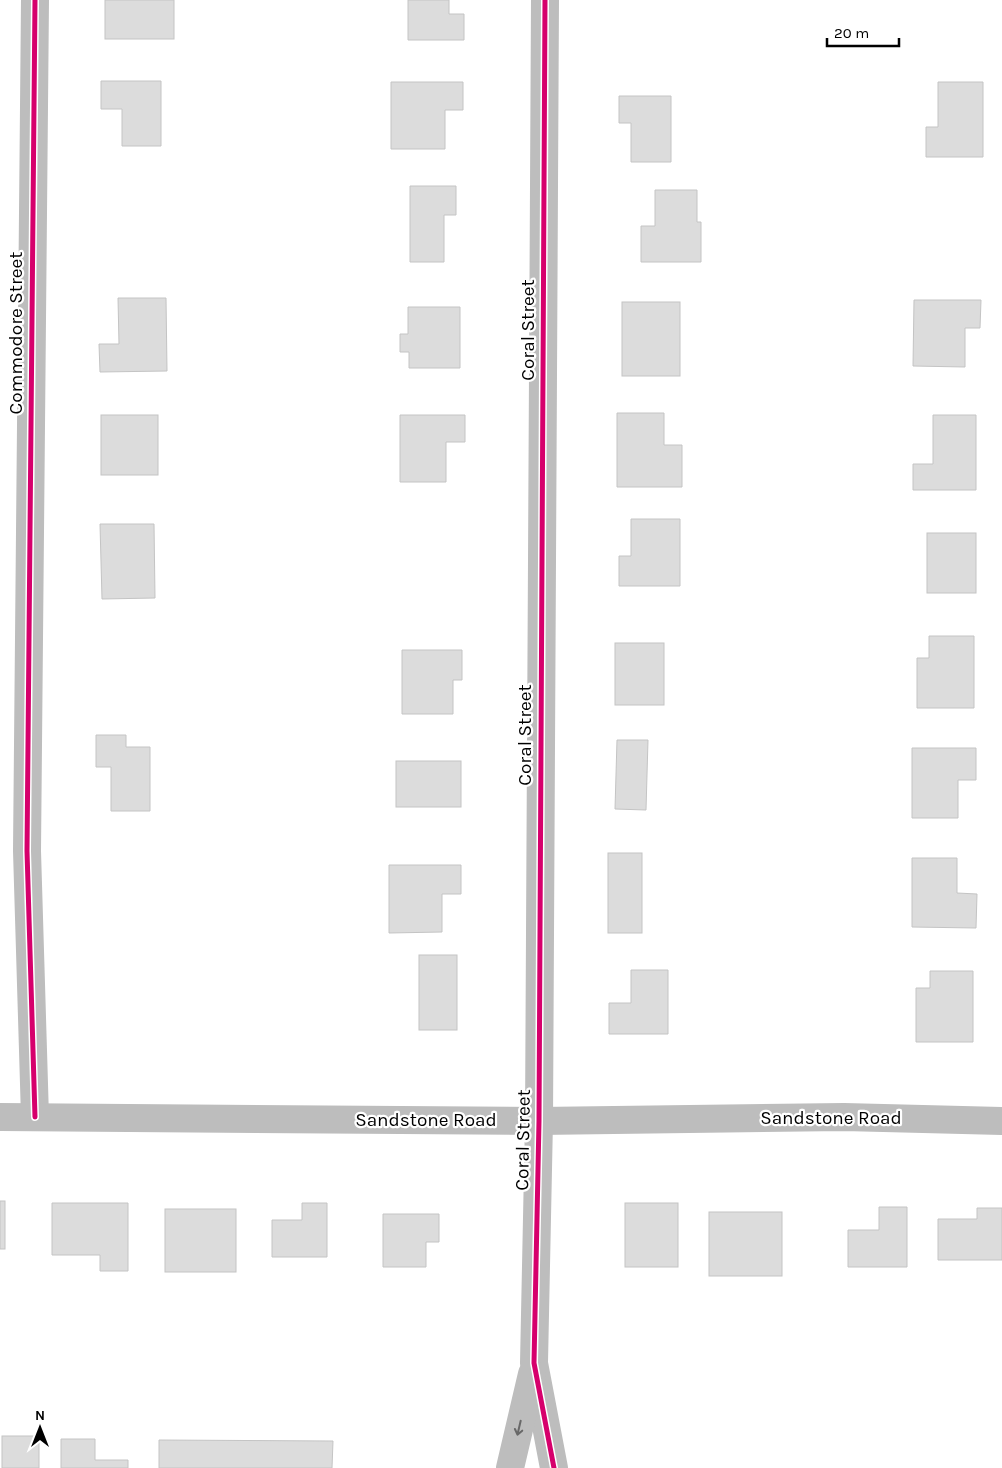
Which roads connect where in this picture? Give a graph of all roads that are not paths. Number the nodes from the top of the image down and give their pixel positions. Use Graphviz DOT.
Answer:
graph roads {
  1 [pos="35,0"];
  2 [pos="545,0"];
  3 [pos="0,1117"];
  4 [pos="35,1117"];
  5 [pos="539,1121"];
  6 [pos="1002,1121"];
  7 [pos="534,1363"];
  8 [pos="510,1468"];
  9 [pos="554,1468"];
  1 -- 4 [label="street, Commodore Street"];
  2 -- 5 [label="street, Coral Street"];
  3 -- 4 [label="street, Sandstone Road"];
  4 -- 5 [label="street, Sandstone Road"];
  5 -- 6 [label="street, Sandstone Road"];
  5 -- 7 [label="street, Coral Street"];
  7 -- 8 [label="street, Coral Street, one-way"];
  7 -- 9 [label="street, Coral Street"];
}
